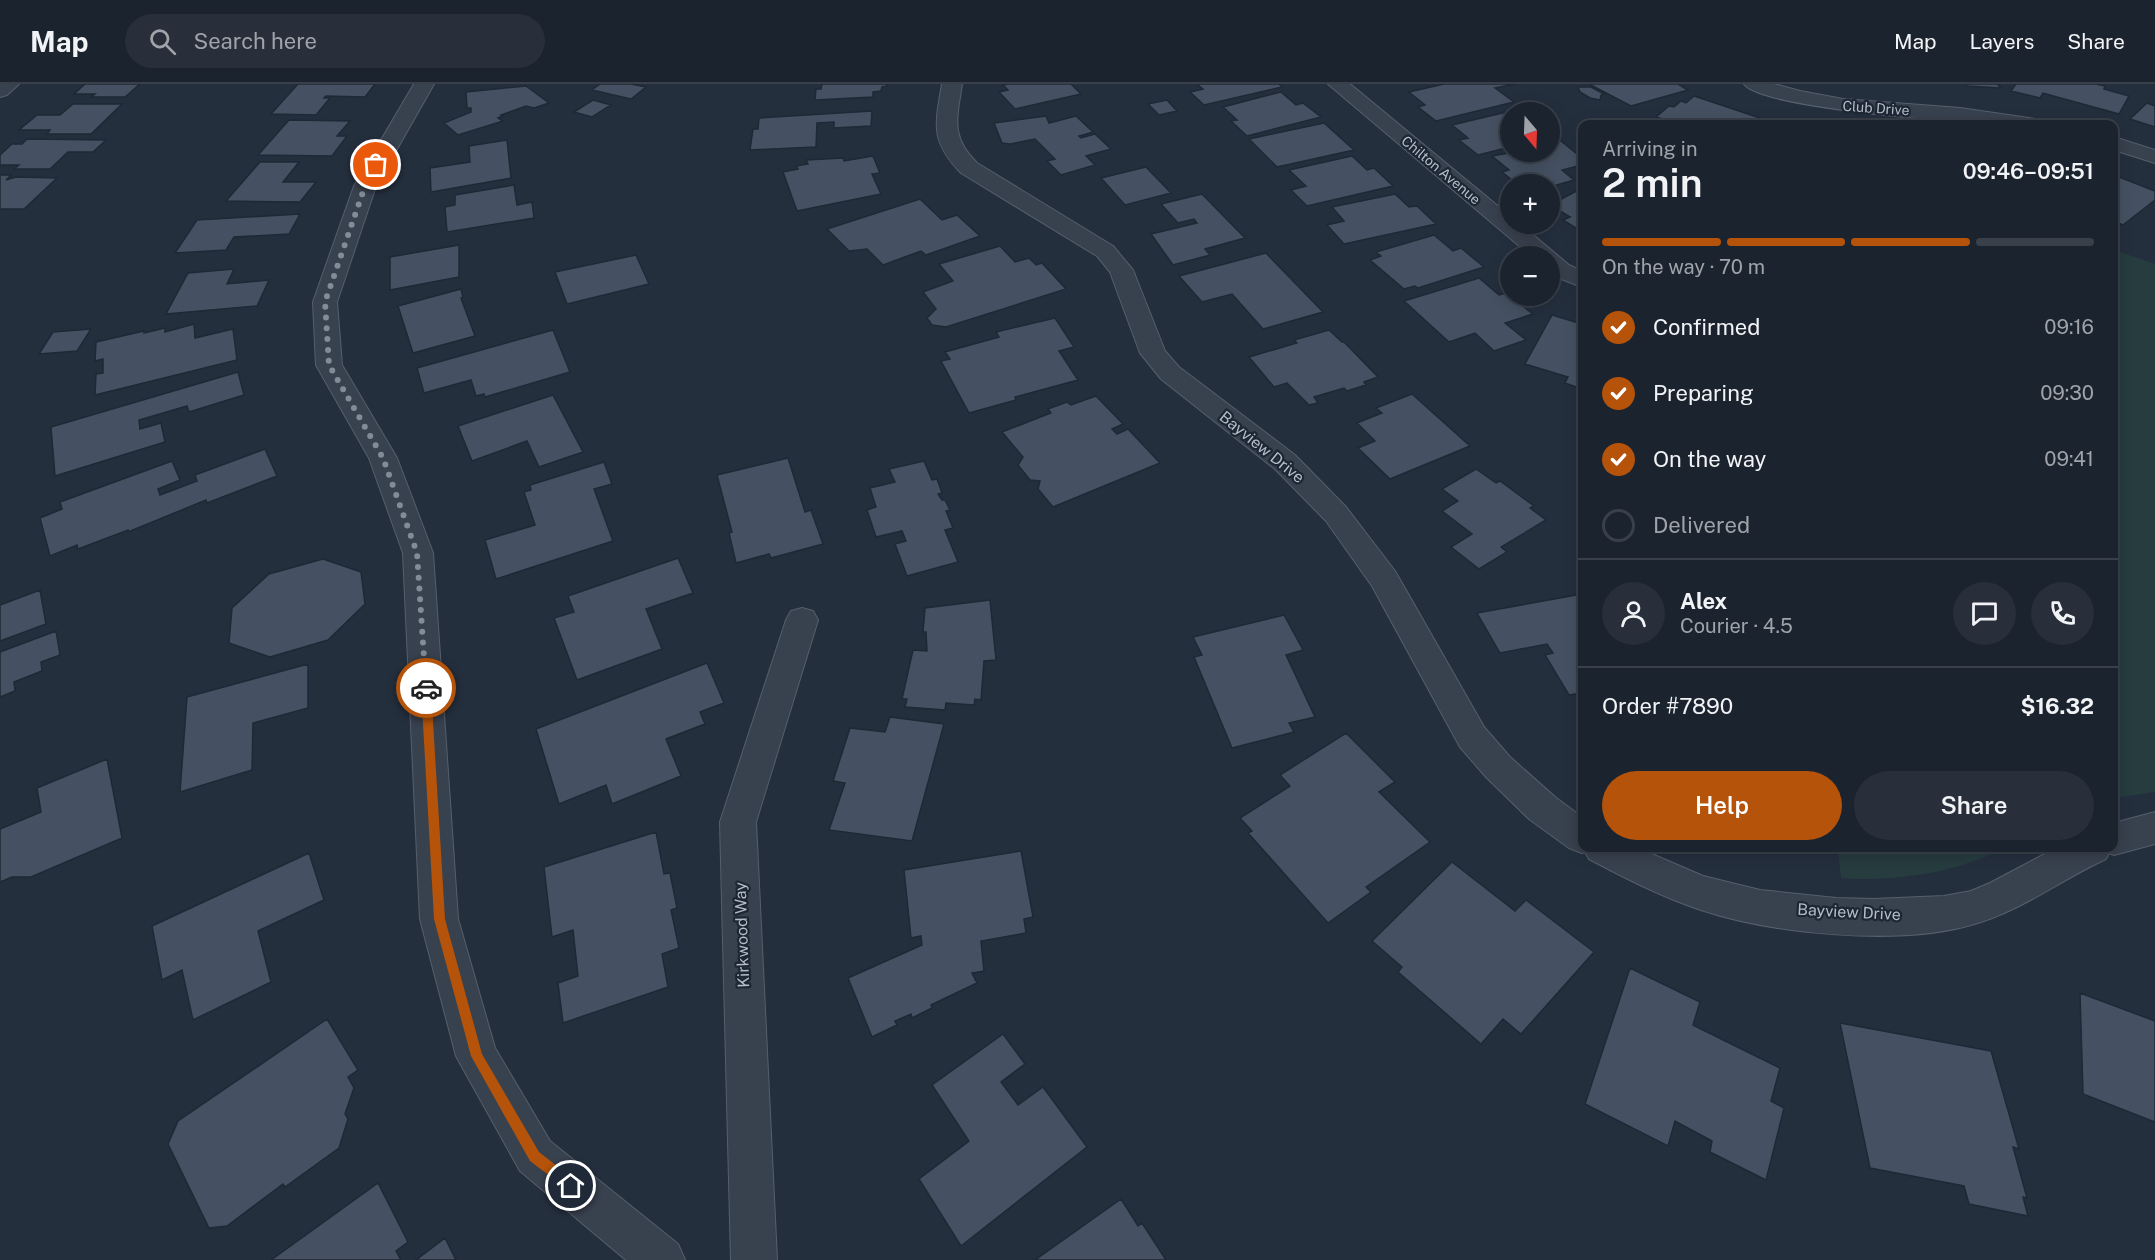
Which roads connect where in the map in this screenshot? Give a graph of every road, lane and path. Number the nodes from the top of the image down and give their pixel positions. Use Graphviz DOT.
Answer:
graph roads {
  1 [pos="9,84"];
  2 [pos="424,84"];
  3 [pos="952,84"];
  4 [pos="1338,84"];
  5 [pos="1754,84"];
  6 [pos="0,91"];
  7 [pos="2007,120"];
  8 [pos="2118,144"];
  9 [pos="2155,158"];
  10 [pos="1533,246"];
  11 [pos="1560,270"];
  12 [pos="1578,278"];
  13 [pos="802,620"];
  14 [pos="2155,828"];
  15 [pos="1578,834"];
  16 [pos="2118,838"];
  17 [pos="1611,852"];
  18 [pos="2086,852"];
  19 [pos="663,1260"];
  20 [pos="754,1260"];
  1 -- 6 [label="street"];
  2 -- 19 [label="street"];
  3 -- 15 [label="street, Bayview Drive"];
  4 -- 10 [label="street, Chilton Avenue"];
  5 -- 7 [label="street, Club Drive"];
  8 -- 9 [label="street"];
  11 -- 12 [label="street"];
  13 -- 20 [label="street, Kirkwood Way"];
  14 -- 16 [label="street"];
  17 -- 18 [label="street, Bayview Drive"];
}
